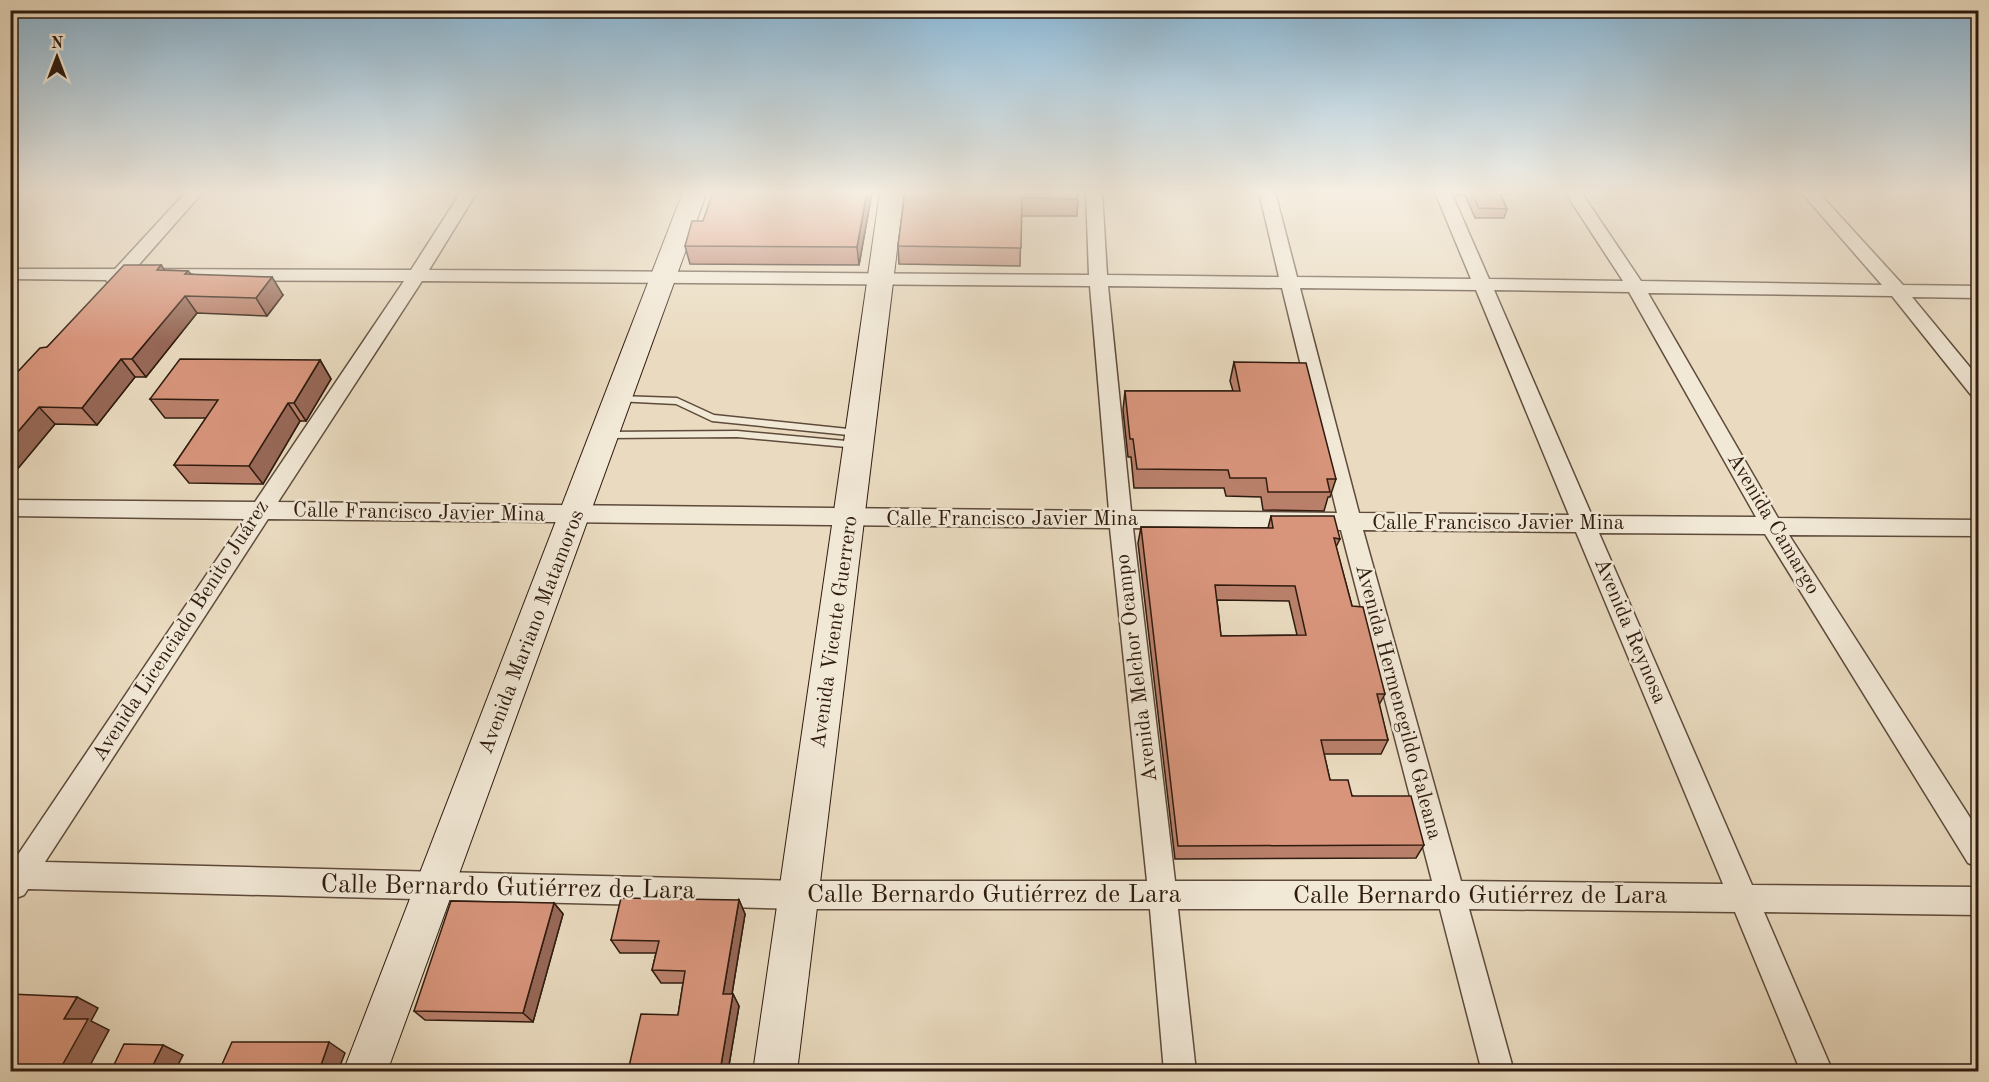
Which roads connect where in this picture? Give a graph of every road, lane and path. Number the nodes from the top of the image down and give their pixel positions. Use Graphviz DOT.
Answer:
graph roads {
  1 [pos="149,242"];
  2 [pos="437,242"];
  3 [pos="676,242"];
  4 [pos="886,242"];
  5 [pos="1096,242"];
  6 [pos="1280,242"];
  7 [pos="1464,242"];
  8 [pos="1606,242"];
  9 [pos="1854,242"];
  10 [pos="10,274"];
  11 [pos="121,274"];
  12 [pos="417,275"];
  13 [pos="663,278"];
  14 [pos="882,280"];
  15 [pos="1097,280"];
  16 [pos="1290,282"];
  17 [pos="1480,283"];
  18 [pos="1635,286"];
  19 [pos="1897,290"];
  20 [pos="105,291"];
  21 [pos="1978,292"];
  22 [pos="1978,390"];
  23 [pos="619,399"];
  24 [pos="606,435"];
  25 [pos="860,439"];
  26 [pos="10,508"];
  27 [pos="261,511"];
  28 [pos="576,514"];
  29 [pos="850,518"];
  30 [pos="1120,519"];
  31 [pos="1350,522"];
  32 [pos="1584,523"];
  33 [pos="1771,525"];
  34 [pos="1978,528"];
  35 [pos="1978,854"];
  36 [pos="14,880"];
  37 [pos="437,886"];
  38 [pos="799,895"];
  39 [pos="1450,895"];
  40 [pos="1164,896"];
  41 [pos="1742,897"];
  42 [pos="1978,901"];
  43 [pos="365,1071"];
  44 [pos="775,1071"];
  45 [pos="1180,1071"];
  46 [pos="1498,1071"];
  47 [pos="1817,1071"];
  1 -- 11 [label="street"];
  2 -- 12 [label="street, Avenida Licenciado Benito Juárez"];
  3 -- 13 [label="main road, Avenida Mariano Matamoros"];
  4 -- 14 [label="main road, Avenida Vicente Guerrero"];
  5 -- 15 [label="street, Avenida Melchor Ocampo"];
  6 -- 16 [label="street, Avenida Hermenegildo Galeana"];
  7 -- 17 [label="street, Avenida Reynosa"];
  8 -- 18 [label="street, Avenida Camargo"];
  9 -- 19 [label="street"];
  10 -- 11 [label="street"];
  11 -- 12 [label="street"];
  11 -- 20 [label="street"];
  12 -- 13 [label="street"];
  12 -- 27 [label="street, Avenida Licenciado Benito Juárez"];
  13 -- 14 [label="street"];
  13 -- 23 [label="main road, Avenida Mariano Matamoros"];
  14 -- 15 [label="street"];
  14 -- 25 [label="main road, Avenida Vicente Guerrero"];
  15 -- 16 [label="street"];
  15 -- 30 [label="street, Avenida Melchor Ocampo"];
  16 -- 17 [label="street"];
  16 -- 31 [label="street, Avenida Hermenegildo Galeana"];
  17 -- 18 [label="street"];
  17 -- 32 [label="street, Avenida Reynosa"];
  18 -- 19 [label="street"];
  18 -- 33 [label="street, Avenida Camargo"];
  19 -- 21 [label="street"];
  19 -- 22 [label="street"];
  23 -- 24 [label="main road, Avenida Mariano Matamoros"];
  23 -- 25 [label="lane"];
  24 -- 25 [label="lane"];
  24 -- 28 [label="main road, Avenida Mariano Matamoros"];
  25 -- 29 [label="main road, Avenida Vicente Guerrero"];
  26 -- 27 [label="street, Calle Francisco Javier Mina"];
  27 -- 28 [label="street, Calle Francisco Javier Mina"];
  27 -- 36 [label="street, Avenida Licenciado Benito Juárez"];
  28 -- 29 [label="street, Calle Francisco Javier Mina"];
  28 -- 37 [label="main road, Avenida Mariano Matamoros"];
  29 -- 30 [label="street, Calle Francisco Javier Mina"];
  29 -- 38 [label="main road, Avenida Vicente Guerrero"];
  30 -- 31 [label="street, Calle Francisco Javier Mina"];
  30 -- 40 [label="street, Avenida Melchor Ocampo"];
  31 -- 32 [label="street, Calle Francisco Javier Mina"];
  31 -- 39 [label="street, Avenida Hermenegildo Galeana"];
  32 -- 33 [label="street, Calle Francisco Javier Mina"];
  32 -- 41 [label="street, Avenida Reynosa"];
  33 -- 34 [label="street, Calle Francisco Javier Mina"];
  33 -- 35 [label="street, Avenida Camargo"];
  36 -- 37 [label="street, Calle Bernardo Gutiérrez de Lara"];
  37 -- 38 [label="street, Calle Bernardo Gutiérrez de Lara"];
  37 -- 43 [label="main road, Avenida Mariano Matamoros"];
  38 -- 40 [label="street, Calle Bernardo Gutiérrez de Lara"];
  38 -- 44 [label="main road, Avenida Vicente Guerrero"];
  39 -- 40 [label="street, Calle Bernardo Gutiérrez de Lara"];
  39 -- 41 [label="street, Calle Bernardo Gutiérrez de Lara"];
  39 -- 46 [label="street, Avenida Hermenegildo Galeana"];
  40 -- 45 [label="street, Avenida Melchor Ocampo"];
  41 -- 42 [label="street, Calle Bernardo Gutiérrez de Lara"];
  41 -- 47 [label="street, Avenida Reynosa"];
}
